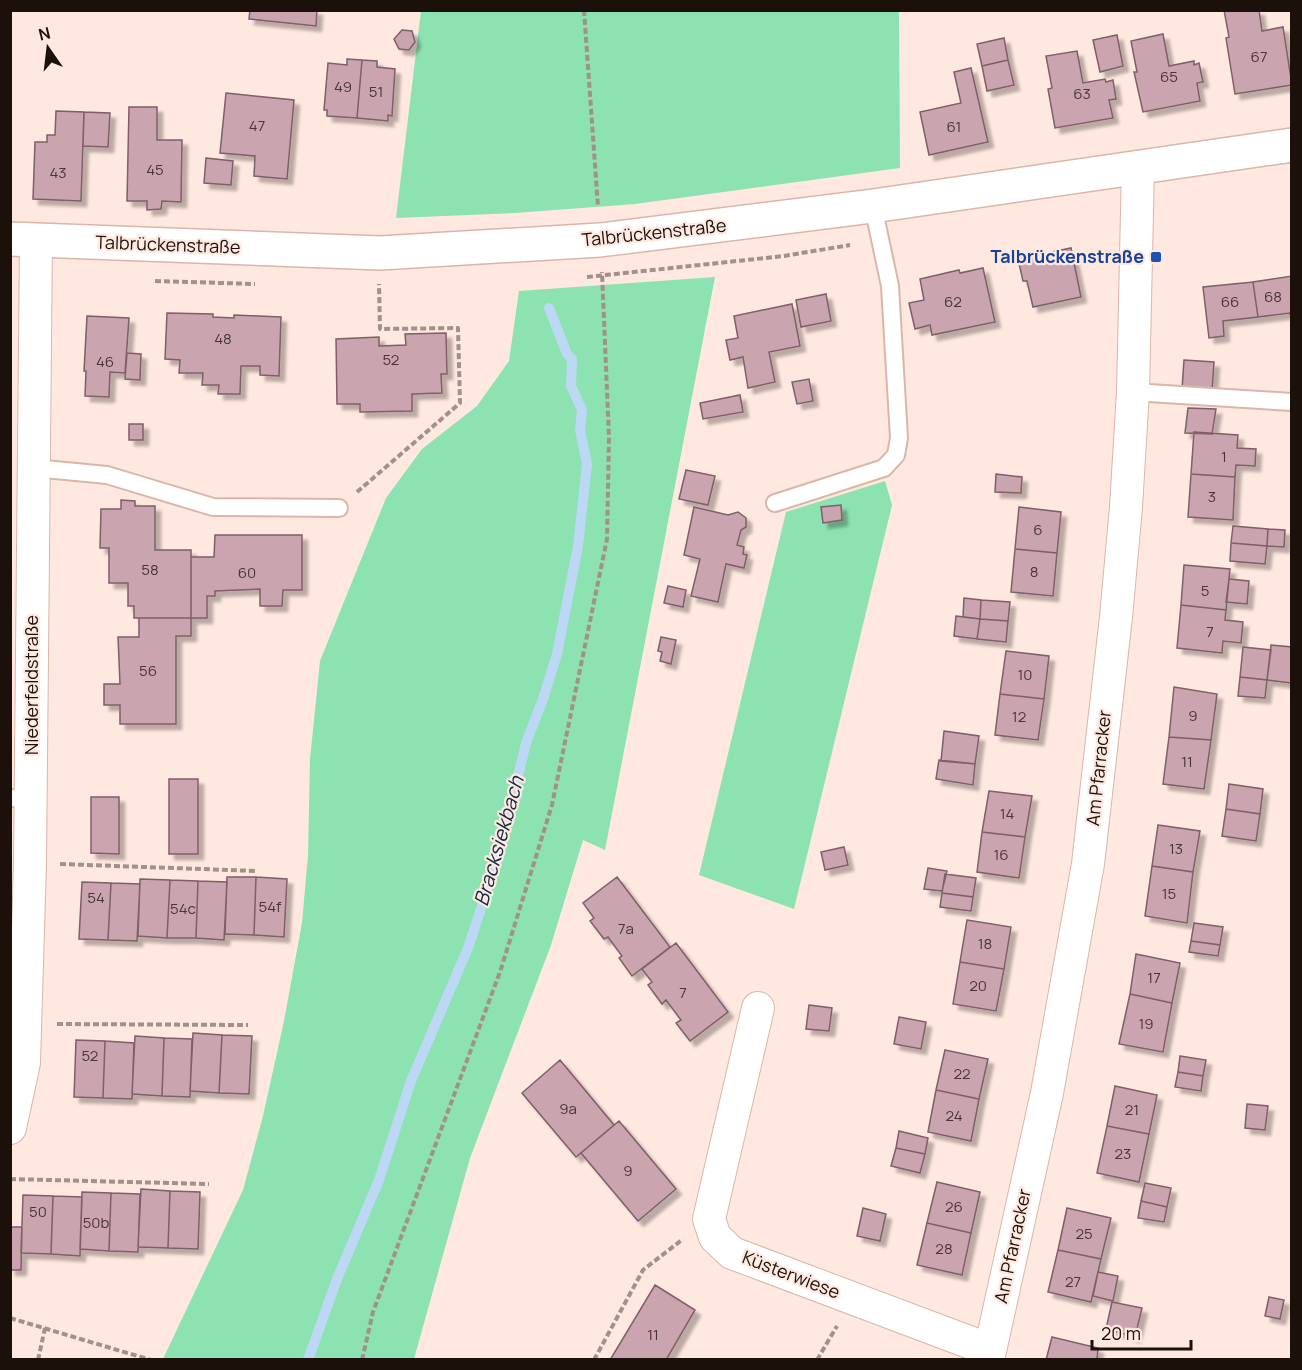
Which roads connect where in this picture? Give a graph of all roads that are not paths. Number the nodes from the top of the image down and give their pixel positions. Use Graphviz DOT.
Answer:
graph roads {
  1 [pos="1292,145"];
  2 [pos="1138,167"];
  3 [pos="873,206"];
  4 [pos="23,239"];
  5 [pos="1133,392"];
  6 [pos="1292,402"];
  7 [pos="34,468"];
  8 [pos="775,503"];
  9 [pos="339,508"];
  10 [pos="21,799"];
  11 [pos="758,1008"];
  12 [pos="10,1128"];
  13 [pos="989,1355"];
  1 -- 2 [label="main road, Talbrückenstraße"];
  2 -- 3 [label="main road, Talbrückenstraße"];
  2 -- 5 [label="street, Am Pfarracker"];
  3 -- 4 [label="main road, Talbrückenstraße"];
  3 -- 8 [label="lane"];
  4 -- 7 [label="street, Niederfeldstraße"];
  5 -- 6 [label="lane"];
  5 -- 13 [label="street, Am Pfarracker"];
  7 -- 9 [label="lane"];
  7 -- 10 [label="street, Niederfeldstraße"];
  10 -- 12 [label="street, Niederfeldstraße"];
  11 -- 13 [label="street, Küsterwiese"];
}
